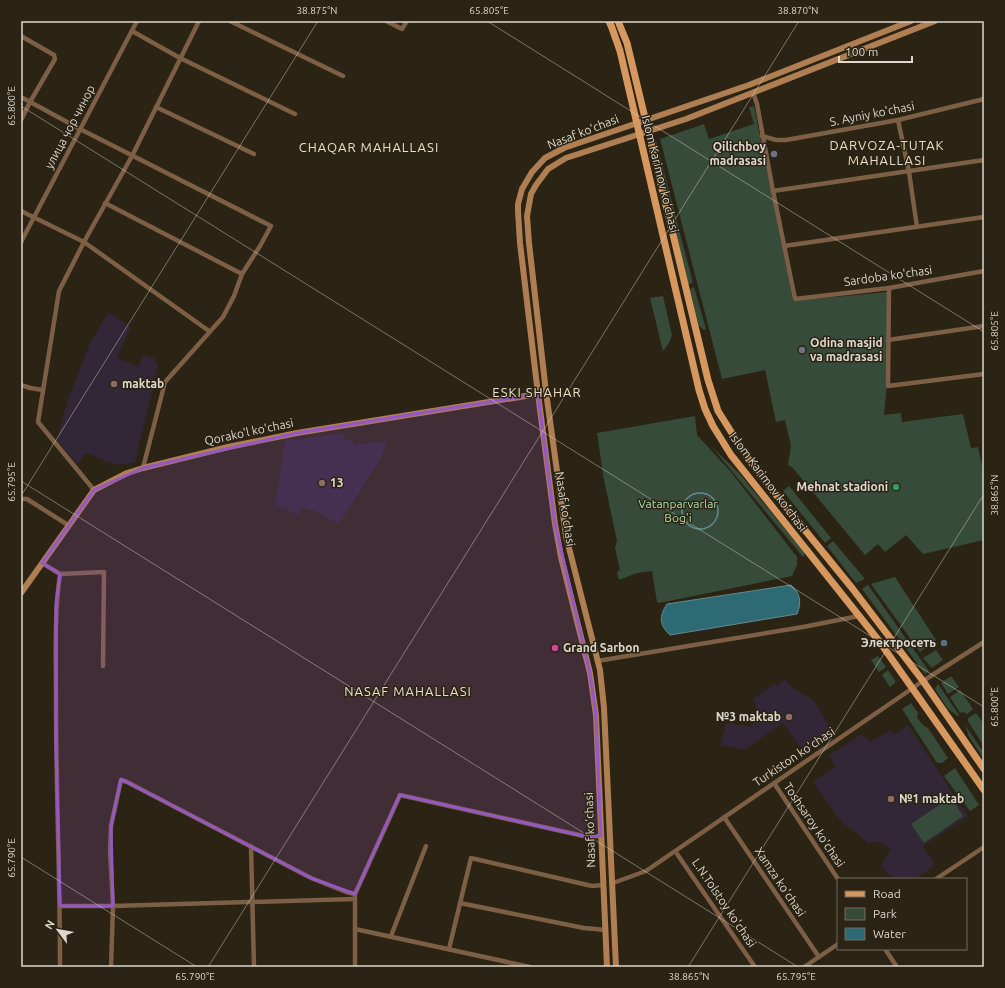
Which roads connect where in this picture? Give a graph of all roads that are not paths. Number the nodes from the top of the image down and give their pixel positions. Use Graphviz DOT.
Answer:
graph roads {
  1 [pos="138,21"];
  2 [pos="199,21"];
  3 [pos="230,21"];
  4 [pos="386,21"];
  5 [pos="407,21"];
  6 [pos="609,21"];
  7 [pos="618,21"];
  8 [pos="911,21"];
  9 [pos="935,21"];
  10 [pos="132,31"];
  11 [pos="21,36"];
  12 [pos="822,57"];
  13 [pos="180,58"];
  14 [pos="824,64"];
  15 [pos="343,76"];
  16 [pos="753,92"];
  17 [pos="21,97"];
  18 [pos="984,99"];
  19 [pos="30,102"];
  20 [pos="156,107"];
  21 [pos="295,114"];
  22 [pos="21,120"];
  23 [pos="898,120"];
  24 [pos="646,121"];
  25 [pos="636,124"];
  26 [pos="80,130"];
  27 [pos="648,130"];
  28 [pos="639,134"];
  29 [pos="762,136"];
  30 [pos="254,154"];
  31 [pos="132,156"];
  32 [pos="984,160"];
  33 [pos="909,172"];
  34 [pos="773,191"];
  35 [pos="106,203"];
  36 [pos="21,211"];
  37 [pos="33,217"];
  38 [pos="984,217"];
  39 [pos="917,226"];
  40 [pos="21,242"];
  41 [pos="84,242"];
  42 [pos="784,246"];
  43 [pos="984,271"];
  44 [pos="242,274"];
  45 [pos="533,279"];
  46 [pos="524,280"];
  47 [pos="888,288"];
  48 [pos="984,326"];
  49 [pos="209,331"];
  50 [pos="888,340"];
  51 [pos="984,374"];
  52 [pos="21,385"];
  53 [pos="43,390"];
  54 [pos="546,392"];
  55 [pos="538,394"];
  56 [pos="143,468"];
  57 [pos="94,490"];
  58 [pos="21,498"];
  59 [pos="780,500"];
  60 [pos="772,507"];
  61 [pos="68,525"];
  62 [pos="42,563"];
  63 [pos="60,574"];
  64 [pos="22,588"];
  65 [pos="859,616"];
  66 [pos="984,642"];
  67 [pos="598,661"];
  68 [pos="104,666"];
  69 [pos="923,681"];
  70 [pos="913,688"];
  71 [pos="984,769"];
  72 [pos="774,783"];
  73 [pos="984,790"];
  74 [pos="724,817"];
  75 [pos="602,836"];
  76 [pos="251,846"];
  77 [pos="426,846"];
  78 [pos="984,847"];
  79 [pos="675,851"];
  80 [pos="837,878"];
  81 [pos="938,878"];
  82 [pos="613,883"];
  83 [pos="603,885"];
  84 [pos="354,897"];
  85 [pos="254,902"];
  86 [pos="460,903"];
  87 [pos="60,906"];
  88 [pos="113,906"];
  89 [pos="355,928"];
  90 [pos="606,930"];
  91 [pos="391,936"];
  92 [pos="837,945"];
  93 [pos="449,949"];
  94 [pos="886,950"];
  95 [pos="819,957"];
  96 [pos="60,967"];
  97 [pos="111,967"];
  98 [pos="254,967"];
  99 [pos="355,967"];
  100 [pos="530,967"];
  101 [pos="607,967"];
  102 [pos="616,967"];
  103 [pos="755,967"];
  104 [pos="804,967"];
  105 [pos="897,967"];
  1 -- 10 [label="street, улица чор чинор"];
  2 -- 13 [label="street"];
  3 -- 15 [label="street"];
  4 -- 5 [label="street"];
  6 -- 25 [label="main road, Islom Karimov ko‘chasi"];
  7 -- 24 [label="main road, Islom Karimov ko‘chasi"];
  8 -- 12 [label="main road, Nasaf ko‘chasi"];
  9 -- 14 [label="main road, Nasaf ko‘chasi"];
  10 -- 13 [label="street"];
  10 -- 26 [label="street, улица чор чинор"];
  11 -- 19 [label="street"];
  12 -- 14 [label="main road"];
  12 -- 24 [label="main road, Nasaf ko‘chasi"];
  13 -- 20 [label="street"];
  13 -- 21 [label="street"];
  14 -- 16 [label="main road, Nasaf ko‘chasi"];
  16 -- 27 [label="main road, Nasaf ko‘chasi"];
  16 -- 29 [label="street"];
  17 -- 19 [label="street"];
  18 -- 23 [label="street, S. Ayniy ko'chasi"];
  19 -- 22 [label="street"];
  19 -- 26 [label="street"];
  20 -- 30 [label="street"];
  20 -- 31 [label="street"];
  23 -- 29 [label="street, S. Ayniy ko'chasi"];
  23 -- 33 [label="street"];
  24 -- 25 [label="main road, Nasaf ko‘chasi"];
  24 -- 27 [label="main road, Islom Karimov ko‘chasi"];
  25 -- 28 [label="main road, Islom Karimov ko‘chasi"];
  25 -- 46 [label="main road, Nasaf ko‘chasi"];
  26 -- 31 [label="street"];
  26 -- 37 [label="street, улица чор чинор"];
  27 -- 28 [label="main road, Nasaf ko‘chasi"];
  27 -- 59 [label="main road, Islom Karimov ko‘chasi"];
  28 -- 45 [label="main road, Nasaf ko‘chasi"];
  28 -- 60 [label="main road, Islom Karimov ko‘chasi"];
  29 -- 34 [label="street"];
  31 -- 35 [label="street"];
  31 -- 44 [label="street"];
  32 -- 33 [label="street"];
  33 -- 34 [label="street"];
  33 -- 39 [label="street"];
  34 -- 42 [label="street"];
  35 -- 41 [label="street"];
  35 -- 44 [label="street"];
  36 -- 37 [label="street"];
  37 -- 40 [label="street, улица чор чинор"];
  37 -- 41 [label="street"];
  38 -- 39 [label="street"];
  39 -- 42 [label="street"];
  41 -- 49 [label="street"];
  41 -- 53 [label="street"];
  42 -- 47 [label="street, Sardoba ko'chasi"];
  43 -- 47 [label="street, Sardoba ko'chasi"];
  44 -- 49 [label="street"];
  45 -- 46 [label="main road"];
  45 -- 54 [label="main road, Nasaf ko‘chasi"];
  46 -- 55 [label="main road, Nasaf ko‘chasi"];
  47 -- 50 [label="street"];
  48 -- 50 [label="street"];
  49 -- 56 [label="street"];
  50 -- 51 [label="street"];
  52 -- 53 [label="street"];
  53 -- 57 [label="street"];
  54 -- 55 [label="street"];
  54 -- 67 [label="main road, Nasaf ko‘chasi"];
  55 -- 56 [label="main road, Qorako'l ko'chasi"];
  55 -- 75 [label="main road, Nasaf ko‘chasi"];
  56 -- 57 [label="main road, Qorako'l ko'chasi"];
  57 -- 61 [label="main road, Qorako'l ko'chasi"];
  58 -- 61 [label="street"];
  59 -- 60 [label="main road"];
  59 -- 69 [label="main road, Islom Karimov ko‘chasi"];
  60 -- 65 [label="main road, Islom Karimov ko‘chasi"];
  61 -- 62 [label="main road, Qorako'l ko'chasi"];
  62 -- 63 [label="street"];
  62 -- 64 [label="main road, Qorako'l ko'chasi"];
  63 -- 68 [label="street"];
  63 -- 87 [label="street"];
  65 -- 67 [label="street"];
  65 -- 70 [label="main road, Islom Karimov ko‘chasi"];
  66 -- 69 [label="street, Turkiston ko'chasi"];
  67 -- 82 [label="main road, Nasaf ko‘chasi"];
  69 -- 70 [label="street, Turkiston ko'chasi"];
  69 -- 71 [label="main road, Islom Karimov ko‘chasi"];
  70 -- 72 [label="street, Turkiston ko'chasi"];
  70 -- 73 [label="main road, Islom Karimov ko‘chasi"];
  72 -- 74 [label="street, Turkiston ko'chasi"];
  72 -- 80 [label="street, Toshsaroy ko'chasi"];
  74 -- 79 [label="street, Turkiston ko'chasi"];
  74 -- 95 [label="street, Xamza ko'chasi"];
  75 -- 83 [label="main road, Nasaf ko‘chasi"];
  75 -- 84 [label="street"];
  76 -- 84 [label="street"];
  76 -- 85 [label="street"];
  76 -- 88 [label="street"];
  77 -- 91 [label="street"];
  78 -- 81 [label="street"];
  79 -- 82 [label="street, Turkiston ko'chasi"];
  79 -- 103 [label="street, L.N.Tolstoy ko'chasi"];
  82 -- 102 [label="main road, Nasaf ko‘chasi"];
  83 -- 86 [label="street"];
  83 -- 90 [label="main road, Nasaf ko‘chasi"];
  84 -- 85 [label="street"];
  84 -- 89 [label="street"];
  85 -- 88 [label="street"];
  85 -- 98 [label="street"];
  86 -- 90 [label="street"];
  86 -- 93 [label="street"];
  87 -- 88 [label="street"];
  87 -- 96 [label="street"];
  88 -- 97 [label="street"];
  89 -- 91 [label="street"];
  89 -- 99 [label="street"];
  90 -- 101 [label="main road, Nasaf ko‘chasi"];
  91 -- 93 [label="street"];
  92 -- 95 [label="street"];
  93 -- 100 [label="street"];
  94 -- 105 [label="street"];
  95 -- 104 [label="street"];
}
